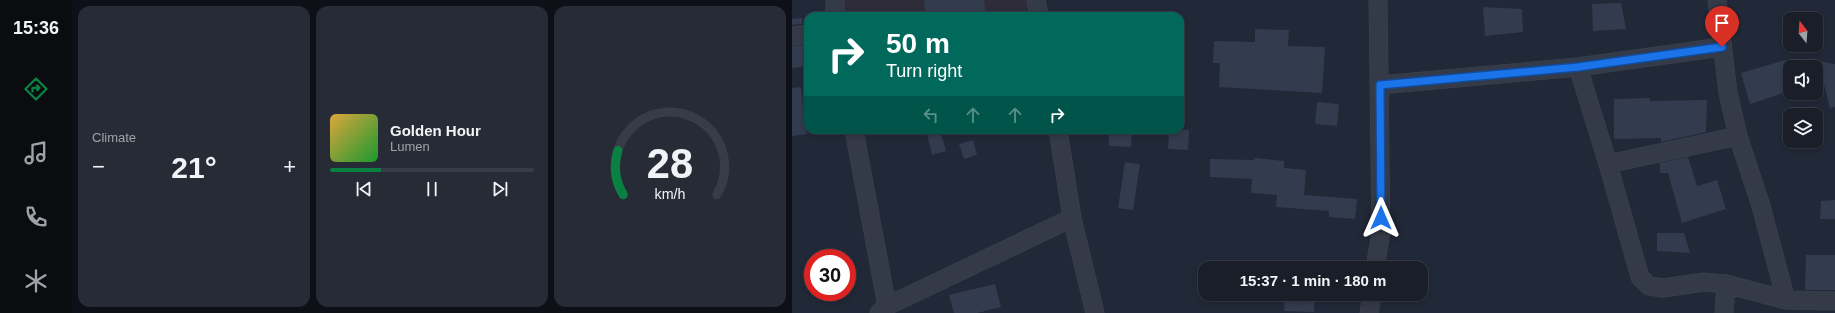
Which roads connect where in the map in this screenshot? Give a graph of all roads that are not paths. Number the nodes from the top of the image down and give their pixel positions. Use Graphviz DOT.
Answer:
graph roads {
  1 [pos="835,0"];
  2 [pos="1036,0"];
  3 [pos="1378,0"];
  4 [pos="1717,0"];
  5 [pos="835,12"];
  6 [pos="1038,12"];
  7 [pos="804,34"];
  8 [pos="792,36"];
  9 [pos="1722,47"];
  10 [pos="1578,67"];
  11 [pos="1380,85"];
  12 [pos="855,134"];
  13 [pos="1059,134"];
  14 [pos="1738,136"];
  15 [pos="1608,164"];
  16 [pos="1072,218"];
  17 [pos="1377,261"];
  18 [pos="1726,284"];
  19 [pos="1786,300"];
  20 [pos="1371,301"];
  21 [pos="1835,301"];
  22 [pos="883,310"];
  23 [pos="1095,313"];
  24 [pos="1369,313"];
  25 [pos="1724,313"];
  1 -- 5 [label="street"];
  2 -- 6 [label="street"];
  3 -- 11 [label="street"];
  4 -- 9 [label="street"];
  7 -- 8 [label="street"];
  9 -- 10 [label="street"];
  9 -- 14 [label="street"];
  10 -- 11 [label="street"];
  10 -- 15 [label="street"];
  11 -- 17 [label="street"];
  12 -- 22 [label="street"];
  13 -- 16 [label="street"];
  14 -- 15 [label="street"];
  14 -- 19 [label="street"];
  15 -- 18 [label="street"];
  16 -- 22 [label="street"];
  16 -- 23 [label="street"];
  18 -- 19 [label="street"];
  18 -- 25 [label="street"];
  19 -- 21 [label="street"];
  20 -- 24 [label="street"];
}
